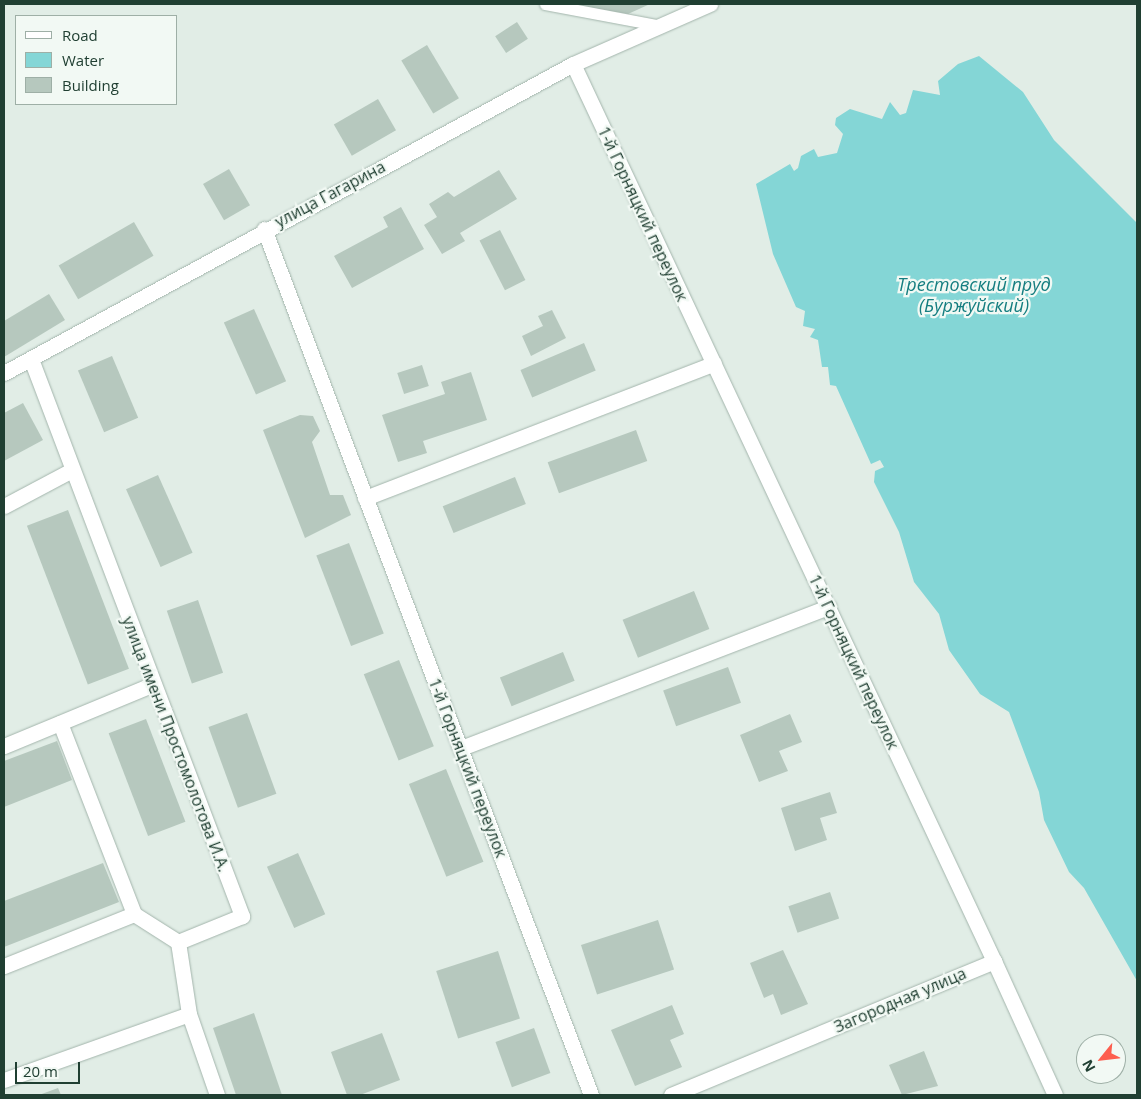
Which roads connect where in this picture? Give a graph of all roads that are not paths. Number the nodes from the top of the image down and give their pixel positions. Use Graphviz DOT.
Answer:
graph roads {
  1 [pos="545,4"];
  2 [pos="710,4"];
  3 [pos="663,27"];
  4 [pos="573,64"];
  5 [pos="264,229"];
  6 [pos="31,359"];
  7 [pos="714,363"];
  8 [pos="4,373"];
  9 [pos="70,470"];
  10 [pos="365,498"];
  11 [pos="4,506"];
  12 [pos="829,607"];
  13 [pos="154,684"];
  14 [pos="60,723"];
  15 [pos="4,746"];
  16 [pos="461,748"];
  17 [pos="134,914"];
  18 [pos="178,942"];
  19 [pos="994,961"];
  20 [pos="4,966"];
  21 [pos="189,1014"];
  22 [pos="4,1080"];
  23 [pos="217,1095"];
  24 [pos="590,1095"];
  25 [pos="671,1095"];
  26 [pos="1055,1095"];
  1 -- 3 [label="lane"];
  2 -- 3 [label="street, улица Гагарина"];
  3 -- 4 [label="street, улица Гагарина"];
  4 -- 5 [label="street, улица Гагарина"];
  4 -- 7 [label="street, 1-й Горняцкий переулок"];
  5 -- 6 [label="street, улица Гагарина"];
  5 -- 10 [label="street, 1-й Горняцкий переулок"];
  6 -- 8 [label="street, улица Гагарина"];
  6 -- 9 [label="street, улица имени Простомолотова И.А."];
  7 -- 10 [label="street"];
  7 -- 12 [label="street, 1-й Горняцкий переулок"];
  9 -- 11 [label="street"];
  9 -- 13 [label="street, улица имени Простомолотова И.А."];
  10 -- 16 [label="street, 1-й Горняцкий переулок"];
  12 -- 16 [label="street"];
  12 -- 19 [label="street, 1-й Горняцкий переулок"];
  13 -- 14 [label="street"];
  13 -- 18 [label="street, улица имени Простомолотова И.А."];
  14 -- 15 [label="street"];
  14 -- 17 [label="street"];
  16 -- 24 [label="street, 1-й Горняцкий переулок"];
  17 -- 18 [label="street"];
  17 -- 20 [label="street"];
  18 -- 21 [label="street"];
  19 -- 25 [label="street, Загородная улица"];
  19 -- 26 [label="street"];
  21 -- 22 [label="street"];
  21 -- 23 [label="street"];
}
